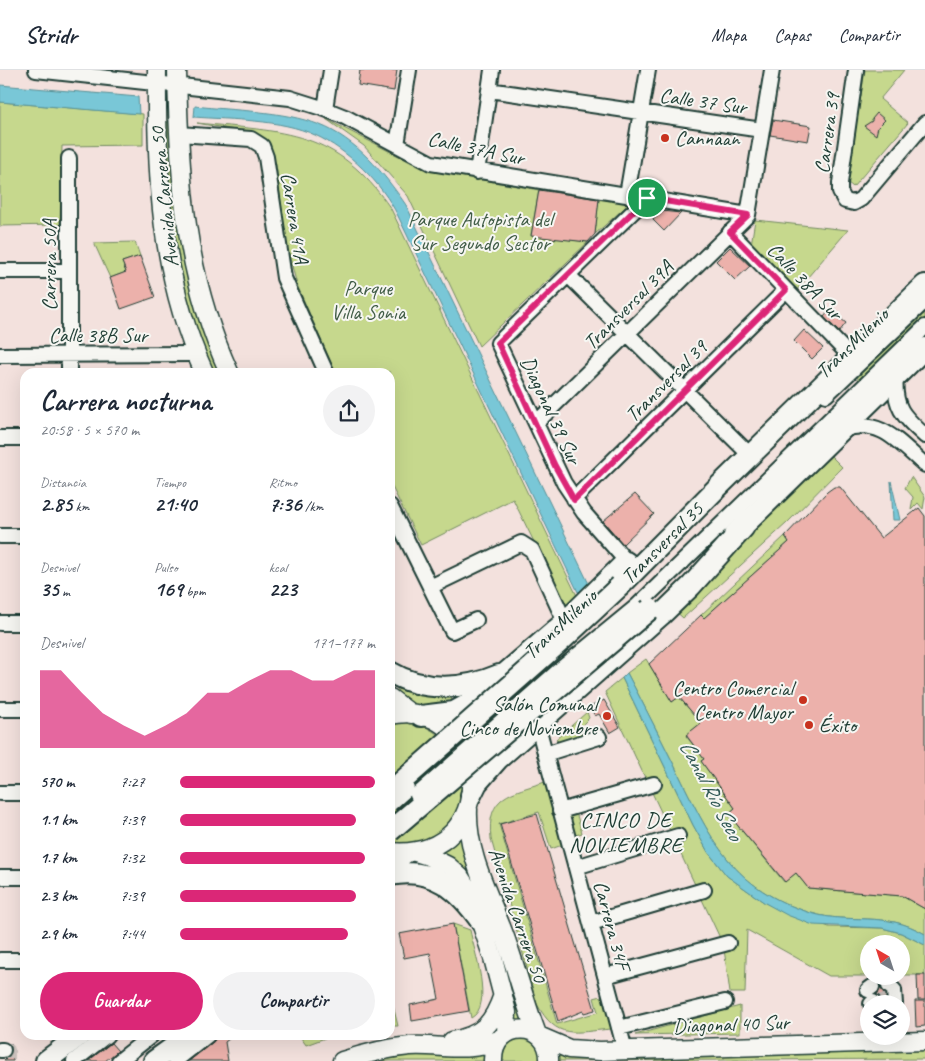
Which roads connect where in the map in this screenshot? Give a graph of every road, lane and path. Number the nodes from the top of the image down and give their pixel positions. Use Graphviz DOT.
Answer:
graph roads {
  1 [pos="36,70"];
  2 [pos="331,70"];
  3 [pos="409,70"];
  4 [pos="492,70"];
  5 [pos="648,70"];
  6 [pos="772,70"];
  7 [pos="856,70"];
  8 [pos="71,72"];
  9 [pos="157,82"];
  10 [pos="178,84"];
  11 [pos="489,90"];
  12 [pos="325,109"];
  13 [pos="641,112"];
  14 [pos="925,123"];
  15 [pos="179,126"];
  16 [pos="762,130"];
  17 [pos="397,145"];
  18 [pos="69,158"];
  19 [pos="476,172"];
  20 [pos="627,195"];
  21 [pos="647,198"];
  22 [pos="748,215"];
  23 [pos="730,232"];
  24 [pos="0,271"];
  25 [pos="69,271"];
  26 [pos="568,276"];
  27 [pos="925,285"];
  28 [pos="786,290"];
  29 [pos="925,301"];
  30 [pos="925,327"];
  31 [pos="627,334"];
  32 [pos="925,348"];
  33 [pos="196,354"];
  34 [pos="0,355"];
  35 [pos="69,355"];
  36 [pos="852,357"];
  37 [pos="69,368"];
  38 [pos="202,368"];
  39 [pos="227,368"];
  40 [pos="324,368"];
  41 [pos="896,376"];
  42 [pos="684,390"];
  43 [pos="536,423"];
  44 [pos="840,431"];
  45 [pos="925,436"];
  46 [pos="0,438"];
  47 [pos="20,438"];
  48 [pos="750,455"];
  49 [pos="925,465"];
  50 [pos="717,488"];
  51 [pos="574,500"];
  52 [pos="395,516"];
  53 [pos="744,526"];
  54 [pos="0,536"];
  55 [pos="20,536"];
  56 [pos="627,562"];
  57 [pos="430,587"];
  58 [pos="622,589"];
  59 [pos="643,608"];
  60 [pos="476,620"];
  61 [pos="565,622"];
  62 [pos="0,623"];
  63 [pos="20,623"];
  64 [pos="510,671"];
  65 [pos="395,674"];
  66 [pos="395,701"];
  67 [pos="0,709"];
  68 [pos="20,709"];
  69 [pos="395,715"];
  70 [pos="416,715"];
  71 [pos="537,723"];
  72 [pos="599,737"];
  73 [pos="545,754"];
  74 [pos="654,784"];
  75 [pos="395,788"];
  76 [pos="0,793"];
  77 [pos="20,793"];
  78 [pos="395,799"];
  79 [pos="469,802"];
  80 [pos="560,811"];
  81 [pos="395,815"];
  82 [pos="395,827"];
  83 [pos="678,836"];
  84 [pos="400,855"];
  85 [pos="576,867"];
  86 [pos="395,874"];
  87 [pos="0,877"];
  88 [pos="20,877"];
  89 [pos="704,890"];
  90 [pos="482,923"];
  91 [pos="591,923"];
  92 [pos="728,943"];
  93 [pos="0,960"];
  94 [pos="20,960"];
  95 [pos="605,976"];
  96 [pos="889,986"];
  97 [pos="503,995"];
  98 [pos="894,995"];
  99 [pos="724,1002"];
  100 [pos="619,1028"];
  101 [pos="539,1036"];
  102 [pos="502,1037"];
  103 [pos="860,1037"];
  104 [pos="88,1040"];
  105 [pos="146,1040"];
  106 [pos="163,1040"];
  107 [pos="183,1040"];
  108 [pos="202,1040"];
  109 [pos="910,1040"];
  110 [pos="925,1041"];
  111 [pos="72,1044"];
  112 [pos="431,1046"];
  113 [pos="625,1050"];
  114 [pos="373,1051"];
  115 [pos="46,1061"];
  116 [pos="119,1061"];
  117 [pos="138,1061"];
  118 [pos="154,1061"];
  119 [pos="175,1061"];
  120 [pos="333,1061"];
  121 [pos="342,1061"];
  122 [pos="493,1061"];
  123 [pos="549,1061"];
  1 -- 8 [label="street"];
  2 -- 12 [label="street"];
  3 -- 17 [label="street"];
  4 -- 11 [label="street"];
  5 -- 13 [label="street"];
  6 -- 16 [label="street"];
  7 -- 14 [label="street, Carrera 39"];
  8 -- 9 [label="street"];
  9 -- 10 [label="street"];
  9 -- 33 [label="main road, Avenida Carrera 50"];
  10 -- 12 [label="street, Calle 37A Sur"];
  10 -- 15 [label="main road, Avenida Carrera 50"];
  11 -- 13 [label="street, Calle 37 Sur"];
  11 -- 19 [label="street"];
  12 -- 17 [label="street, Calle 37A Sur"];
  13 -- 16 [label="street, Calle 37 Sur"];
  13 -- 20 [label="street"];
  15 -- 39 [label="main road, Avenida Carrera 50"];
  15 -- 40 [label="street, Carrera 41A"];
  16 -- 22 [label="street"];
  17 -- 19 [label="street, Calle 37A Sur"];
  18 -- 25 [label="street, Carrera 50A"];
  19 -- 20 [label="street, Calle 37A Sur"];
  20 -- 21 [label="street, Calle 37A Sur"];
  21 -- 22 [label="street, Calle 37A Sur"];
  21 -- 26 [label="street"];
  22 -- 23 [label="street, Transversal 39A"];
  23 -- 28 [label="street, Calle 38A Sur"];
  23 -- 31 [label="street, Transversal 39A"];
  24 -- 25 [label="street"];
  25 -- 35 [label="street, Carrera 50A"];
  26 -- 31 [label="street"];
  26 -- 43 [label="street, Diagonal 39 Sur"];
  27 -- 36 [label="highway, Transversal 35"];
  28 -- 36 [label="street, Calle 38A Sur"];
  28 -- 42 [label="street, Transversal 39"];
  29 -- 58 [label="street, TransMilenio"];
  30 -- 59 [label="street, TransMilenio"];
  31 -- 42 [label="street"];
  31 -- 43 [label="street, Transversal 39A"];
  32 -- 41 [label="highway, Transversal 35"];
  33 -- 35 [label="street, Calle 38B Sur"];
  33 -- 38 [label="main road, Avenida Carrera 50"];
  34 -- 35 [label="street, Calle 38B Sur"];
  35 -- 37 [label="street, Carrera 50A"];
  36 -- 48 [label="highway, Transversal 35"];
  41 -- 44 [label="highway, Transversal 35"];
  41 -- 45 [label="street"];
  42 -- 48 [label="street"];
  42 -- 51 [label="street, Transversal 39"];
  43 -- 51 [label="street, Diagonal 39 Sur"];
  44 -- 49 [label="street"];
  44 -- 53 [label="highway, Transversal 35"];
  46 -- 47 [label="street"];
  48 -- 50 [label="highway, Transversal 35"];
  50 -- 56 [label="highway"];
  50 -- 58 [label="highway, Transversal 35"];
  51 -- 56 [label="street, Diagonal 39 Sur"];
  52 -- 57 [label="street"];
  53 -- 59 [label="highway, Transversal 35"];
  53 -- 71 [label="highway"];
  54 -- 55 [label="street"];
  56 -- 61 [label="highway"];
  57 -- 60 [label="street"];
  57 -- 61 [label="street"];
  58 -- 75 [label="highway, Transversal 35, bridge"];
  58 -- 78 [label="street, TransMilenio, bridge"];
  59 -- 81 [label="street, TransMilenio, bridge"];
  59 -- 82 [label="highway, Transversal 35, bridge"];
  61 -- 64 [label="highway"];
  62 -- 63 [label="street"];
  64 -- 65 [label="highway"];
  64 -- 70 [label="highway"];
  66 -- 70 [label="main road"];
  67 -- 68 [label="street"];
  69 -- 70 [label="main road"];
  70 -- 79 [label="main road, Avenida Carrera 50"];
  71 -- 73 [label="street, Carrera 34F"];
  71 -- 79 [label="highway"];
  72 -- 73 [label="street"];
  73 -- 80 [label="street, Carrera 34F"];
  74 -- 80 [label="street"];
  76 -- 77 [label="street"];
  79 -- 84 [label="main road"];
  79 -- 101 [label="main road, Avenida Carrera 50"];
  80 -- 85 [label="street, Carrera 34F"];
  83 -- 85 [label="street"];
  84 -- 90 [label="main road, Avenida Carrera 50"];
  85 -- 91 [label="street, Carrera 34F"];
  86 -- 90 [label="highway"];
  87 -- 88 [label="street"];
  89 -- 91 [label="street"];
  90 -- 97 [label="main road, Avenida Carrera 50"];
  91 -- 95 [label="street, Carrera 34F"];
  92 -- 95 [label="street"];
  93 -- 94 [label="street"];
  95 -- 100 [label="street, Carrera 34F"];
  96 -- 98 [label="street"];
  97 -- 102 [label="main road, Avenida Carrera 50"];
  97 -- 112 [label="main road"];
  99 -- 100 [label="street"];
  100 -- 113 [label="street, Carrera 34F"];
  101 -- 102 [label="main road, Diagonal 40 Sur"];
  101 -- 113 [label="main road, Diagonal 40 Sur"];
  101 -- 123 [label="main road, Avenida Carrera 50"];
  102 -- 112 [label="main road, Diagonal 40 Sur"];
  102 -- 122 [label="main road, Avenida Carrera 50"];
  103 -- 113 [label="main road, Diagonal 40 Sur"];
  104 -- 111 [label="street"];
  105 -- 116 [label="street"];
  106 -- 117 [label="highway"];
  107 -- 118 [label="highway"];
  108 -- 119 [label="street"];
  109 -- 110 [label="main road, Diagonal 40 Sur"];
  111 -- 115 [label="highway"];
  112 -- 114 [label="main road"];
  114 -- 120 [label="street"];
  114 -- 121 [label="main road"];
}
